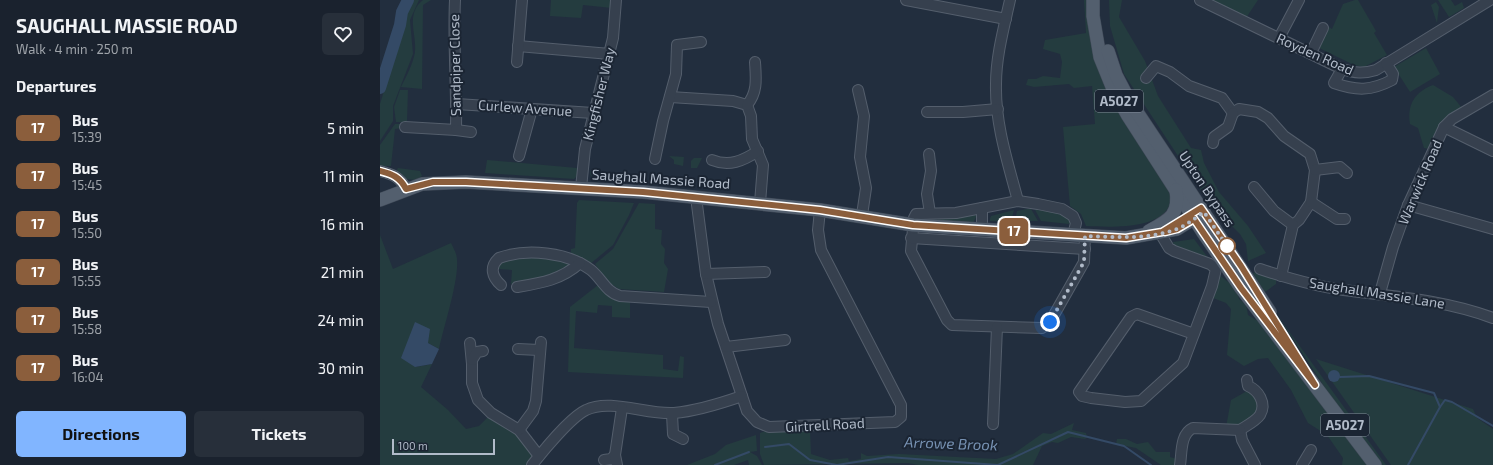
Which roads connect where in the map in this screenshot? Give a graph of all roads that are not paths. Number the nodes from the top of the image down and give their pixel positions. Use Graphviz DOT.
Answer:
graph roads {
  1 [pos="455,0"];
  2 [pos="522,0"];
  3 [pos="616,0"];
  4 [pos="906,0"];
  5 [pos="1010,0"];
  6 [pos="1093,0"];
  7 [pos="1101,0"];
  8 [pos="1200,0"];
  9 [pos="1299,0"];
  10 [pos="1490,0"];
  11 [pos="1006,19"];
  12 [pos="1323,28"];
  13 [pos="1279,38"];
  14 [pos="700,42"];
  15 [pos="518,46"];
  16 [pos="1311,53"];
  17 [pos="610,54"];
  18 [pos="516,62"];
  19 [pos="755,62"];
  20 [pos="1386,63"];
  21 [pos="1342,69"];
  22 [pos="1146,78"];
  23 [pos="858,90"];
  24 [pos="1493,95"];
  25 [pos="670,97"];
  26 [pos="457,104"];
  27 [pos="747,105"];
  28 [pos="532,109"];
  29 [pos="998,109"];
  30 [pos="927,112"];
  31 [pos="593,113"];
  32 [pos="1233,113"];
  33 [pos="405,127"];
  34 [pos="1444,127"];
  35 [pos="456,130"];
  36 [pos="470,132"];
  37 [pos="1213,144"];
  38 [pos="758,151"];
  39 [pos="1493,151"];
  40 [pos="928,154"];
  41 [pos="519,156"];
  42 [pos="655,159"];
  43 [pos="712,160"];
  44 [pos="1315,170"];
  45 [pos="380,171"];
  46 [pos="1347,173"];
  47 [pos="1254,187"];
  48 [pos="580,188"];
  49 [pos="406,189"];
  50 [pos="1176,190"];
  51 [pos="696,197"];
  52 [pos="380,200"];
  53 [pos="1018,201"];
  54 [pos="1311,202"];
  55 [pos="760,203"];
  56 [pos="1408,205"];
  57 [pos="982,208"];
  58 [pos="820,210"];
  59 [pos="1197,213"];
  60 [pos="930,214"];
  61 [pos="862,215"];
  62 [pos="1345,219"];
  63 [pos="913,225"];
  64 [pos="1293,225"];
  65 [pos="982,229"];
  66 [pos="1493,229"];
  67 [pos="1161,232"];
  68 [pos="1139,237"];
  69 [pos="911,238"];
  70 [pos="1081,240"];
  71 [pos="580,263"];
  72 [pos="1260,269"];
  73 [pos="765,272"];
  74 [pos="706,274"];
  75 [pos="1281,276"];
  76 [pos="501,285"];
  77 [pos="517,287"];
  78 [pos="1380,294"];
  79 [pos="712,302"];
  80 [pos="1493,318"];
  81 [pos="997,326"];
  82 [pos="1194,334"];
  83 [pos="785,340"];
  84 [pos="470,343"];
  85 [pos="726,347"];
  86 [pos="518,349"];
  87 [pos="483,351"];
  88 [pos="472,360"];
  89 [pos="1247,380"];
  90 [pos="742,396"];
  91 [pos="622,408"];
  92 [pos="672,414"];
  93 [pos="993,424"];
  94 [pos="520,430"];
  95 [pos="1240,430"];
  96 [pos="683,439"];
  97 [pos="1311,450"];
  98 [pos="615,455"];
  99 [pos="539,456"];
  100 [pos="604,460"];
  101 [pos="532,465"];
  102 [pos="617,465"];
  103 [pos="1180,465"];
  104 [pos="1255,465"];
  105 [pos="1302,465"];
  106 [pos="1375,465"];
  1 -- 26 [label="street, Sandpiper Close"];
  2 -- 15 [label="street"];
  3 -- 17 [label="street, Kingfisher Way"];
  4 -- 11 [label="street"];
  5 -- 11 [label="street"];
  6 -- 50 [label="main road, Upton Bypass / A5027"];
  7 -- 59 [label="main road, Upton Bypass / A5027"];
  8 -- 13 [label="street, Royden Road"];
  9 -- 13 [label="street"];
  10 -- 20 [label="street, Royden Road"];
  11 -- 29 [label="street"];
  12 -- 16 [label="street"];
  13 -- 16 [label="street, Royden Road"];
  14 -- 25 [label="street"];
  15 -- 17 [label="street"];
  15 -- 18 [label="street"];
  16 -- 21 [label="street, Royden Road"];
  17 -- 31 [label="street, Kingfisher Way"];
  19 -- 27 [label="street"];
  20 -- 21 [label="street, Royden Road"];
  20 -- 21 [label="street"];
  22 -- 32 [label="street"];
  23 -- 61 [label="street"];
  24 -- 34 [label="street, Warwick Road"];
  25 -- 27 [label="street"];
  25 -- 42 [label="street"];
  26 -- 28 [label="street, Curlew Avenue"];
  26 -- 35 [label="street, Sandpiper Close"];
  27 -- 38 [label="street"];
  28 -- 31 [label="street, Curlew Avenue"];
  28 -- 41 [label="street"];
  29 -- 30 [label="street"];
  29 -- 53 [label="street"];
  31 -- 48 [label="street, Kingfisher Way"];
  32 -- 37 [label="street"];
  32 -- 44 [label="street"];
  33 -- 35 [label="street, Sandpiper Close"];
  34 -- 39 [label="street"];
  34 -- 56 [label="street, Warwick Road"];
  35 -- 36 [label="street, Sandpiper Close"];
  38 -- 43 [label="street"];
  38 -- 55 [label="street"];
  40 -- 60 [label="street"];
  44 -- 46 [label="street"];
  44 -- 54 [label="street"];
  45 -- 49 [label="street"];
  47 -- 64 [label="street"];
  48 -- 49 [label="main road, Saughall Massie Road"];
  48 -- 51 [label="main road, Saughall Massie Road"];
  49 -- 52 [label="main road, Saughall Massie Road"];
  50 -- 59 [label="main road, Upton Bypass / A5027"];
  50 -- 68 [label="main road"];
  51 -- 55 [label="main road, Saughall Massie Road"];
  51 -- 74 [label="street, Girtrell Road"];
  53 -- 57 [label="street"];
  53 -- 70 [label="street"];
  54 -- 62 [label="street"];
  54 -- 64 [label="street"];
  55 -- 58 [label="main road, Saughall Massie Road"];
  56 -- 66 [label="street"];
  56 -- 78 [label="street, Warwick Road"];
  57 -- 60 [label="street"];
  57 -- 65 [label="street"];
  58 -- 61 [label="main road, Saughall Massie Road"];
  58 -- 90 [label="street, Girtrell Road"];
  59 -- 67 [label="main road, Saughall Massie Road"];
  59 -- 106 [label="main road, Upton Bypass / A5027"];
  60 -- 63 [label="street"];
  61 -- 63 [label="main road, Saughall Massie Road"];
  63 -- 65 [label="main road, Saughall Massie Road"];
  63 -- 69 [label="street"];
  64 -- 75 [label="street"];
  65 -- 70 [label="main road, Saughall Massie Road"];
  67 -- 68 [label="main road, Saughall Massie Road"];
  67 -- 82 [label="street"];
  68 -- 70 [label="main road, Saughall Massie Road"];
  69 -- 70 [label="street, Saughall Massie Road"];
  69 -- 81 [label="street"];
  70 -- 81 [label="street"];
  71 -- 76 [label="street"];
  71 -- 77 [label="street"];
  71 -- 79 [label="street"];
  72 -- 75 [label="street, Saughall Massie Lane"];
  73 -- 74 [label="street"];
  74 -- 79 [label="street, Girtrell Road"];
  75 -- 78 [label="street, Saughall Massie Lane"];
  78 -- 80 [label="street, Saughall Massie Lane"];
  79 -- 85 [label="street, Girtrell Road"];
  81 -- 93 [label="street"];
  82 -- 82 [label="street"];
  83 -- 85 [label="street"];
  84 -- 88 [label="street"];
  85 -- 90 [label="street, Girtrell Road"];
  86 -- 94 [label="street"];
  87 -- 88 [label="street"];
  88 -- 94 [label="street"];
  89 -- 95 [label="street"];
  90 -- 92 [label="street"];
  91 -- 92 [label="street"];
  91 -- 98 [label="street"];
  91 -- 99 [label="street"];
  92 -- 96 [label="street"];
  94 -- 99 [label="street"];
  95 -- 103 [label="street"];
  95 -- 104 [label="street"];
  97 -- 105 [label="street"];
  98 -- 100 [label="street"];
  98 -- 102 [label="street"];
  99 -- 101 [label="street"];
}
